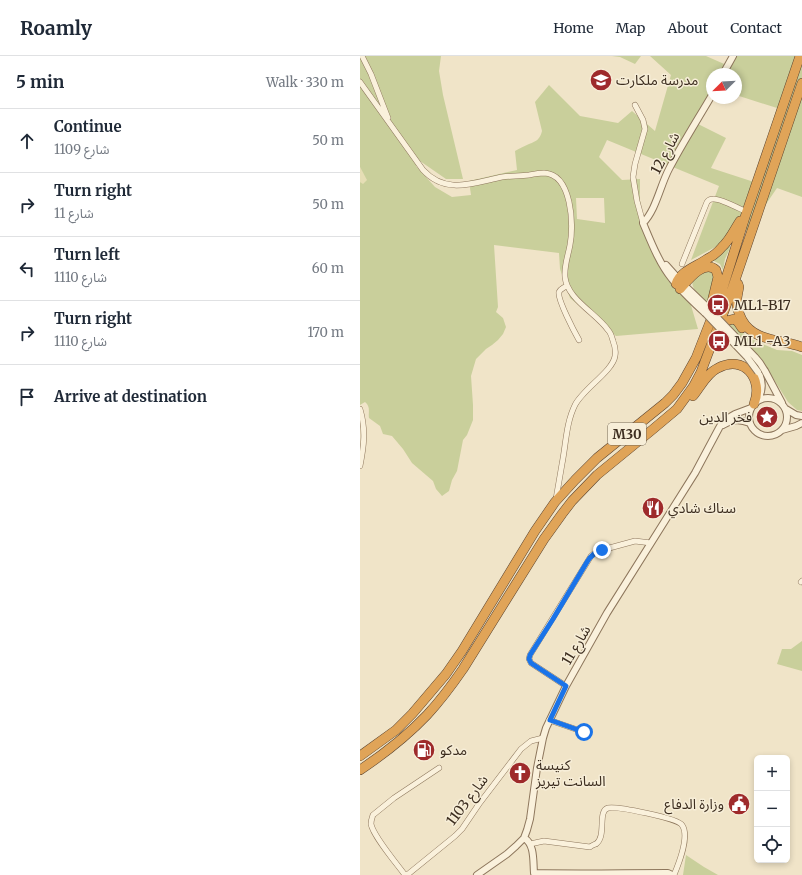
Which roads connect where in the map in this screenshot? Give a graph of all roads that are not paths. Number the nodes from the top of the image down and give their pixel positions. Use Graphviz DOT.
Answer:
graph roads {
  1 [pos="362,56"];
  2 [pos="733,56"];
  3 [pos="800,56"];
  4 [pos="726,68"];
  5 [pos="360,82"];
  6 [pos="802,83"];
  7 [pos="706,104"];
  8 [pos="635,105"];
  9 [pos="390,125"];
  10 [pos="747,213"];
  11 [pos="642,224"];
  12 [pos="682,264"];
  13 [pos="735,282"];
  14 [pos="679,284"];
  15 [pos="566,286"];
  16 [pos="719,325"];
  17 [pos="704,338"];
  18 [pos="579,340"];
  19 [pos="802,347"];
  20 [pos="802,351"];
  21 [pos="761,372"];
  22 [pos="753,405"];
  23 [pos="785,407"];
  24 [pos="360,409"];
  25 [pos="677,409"];
  26 [pos="802,416"];
  27 [pos="802,422"];
  28 [pos="750,423"];
  29 [pos="719,428"];
  30 [pos="782,430"];
  31 [pos="360,466"];
  32 [pos="555,502"];
  33 [pos="651,543"];
  34 [pos="566,686"];
  35 [pos="550,720"];
  36 [pos="584,732"];
  37 [pos="543,738"];
  38 [pos="360,756"];
  39 [pos="439,768"];
  40 [pos="360,770"];
  41 [pos="524,838"];
  42 [pos="530,844"];
  43 [pos="534,874"];
  44 [pos="672,874"];
  45 [pos="406,875"];
  46 [pos="477,875"];
  1 -- 9 [label="street"];
  2 -- 4 [label="street"];
  3 -- 10 [label="highway, M30"];
  5 -- 9 [label="street"];
  6 -- 13 [label="highway, M30"];
  7 -- 11 [label="street, شارع 12"];
  8 -- 11 [label="street"];
  9 -- 15 [label="street"];
  10 -- 12 [label="street"];
  10 -- 14 [label="highway"];
  10 -- 17 [label="highway, M30"];
  11 -- 14 [label="street"];
  13 -- 16 [label="highway, M30"];
  13 -- 19 [label="highway"];
  14 -- 17 [label="highway"];
  14 -- 21 [label="street, bridge"];
  15 -- 18 [label="street"];
  15 -- 32 [label="street"];
  16 -- 20 [label="highway"];
  16 -- 25 [label="highway, M30"];
  17 -- 32 [label="highway, M30"];
  21 -- 22 [label="street"];
  21 -- 23 [label="street"];
  22 -- 23 [label="street"];
  22 -- 25 [label="highway"];
  22 -- 28 [label="street"];
  22 -- 29 [label="street, شارع 11"];
  23 -- 26 [label="street"];
  23 -- 30 [label="street"];
  24 -- 31 [label="street"];
  25 -- 40 [label="highway, M30"];
  27 -- 30 [label="street"];
  28 -- 29 [label="street"];
  28 -- 30 [label="street"];
  29 -- 33 [label="street, شارع 11"];
  32 -- 38 [label="highway, M30"];
  33 -- 34 [label="street, شارع 11"];
  33 -- 34 [label="street"];
  34 -- 35 [label="street, شارع 11"];
  35 -- 36 [label="street"];
  35 -- 37 [label="street, شارع 11"];
  37 -- 41 [label="street, شارع 11"];
  37 -- 45 [label="street, شارع 1103"];
  39 -- 45 [label="street"];
  41 -- 42 [label="street"];
  41 -- 46 [label="street, شارع 11"];
  42 -- 43 [label="street"];
  42 -- 44 [label="street"];
  43 -- 44 [label="street"];
}
